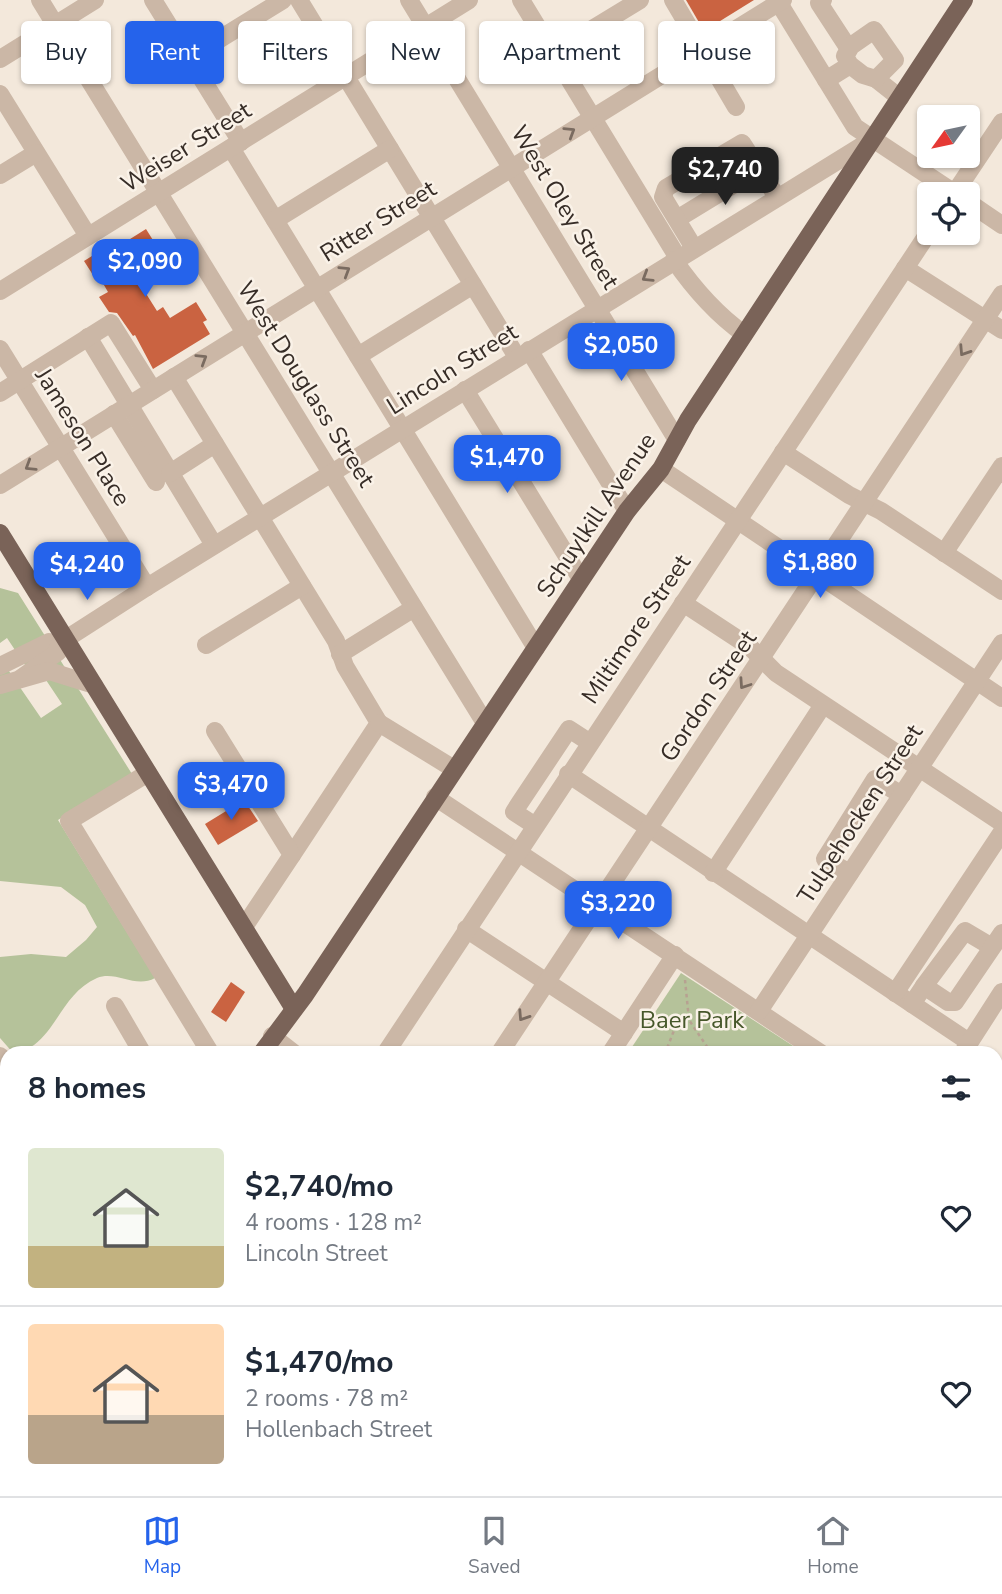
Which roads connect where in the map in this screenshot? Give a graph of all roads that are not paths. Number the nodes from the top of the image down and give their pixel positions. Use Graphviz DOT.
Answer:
graph roads {
  1 [pos="40,0"];
  2 [pos="95,0"];
  3 [pos="153,0"];
  4 [pos="283,0"];
  5 [pos="299,0"];
  6 [pos="409,0"];
  7 [pos="469,0"];
  8 [pos="521,0"];
  9 [pos="640,0"];
  10 [pos="673,0"];
  11 [pos="823,0"];
  12 [pos="964,0"];
  13 [pos="780,1"];
  14 [pos="53,21"];
  15 [pos="60,21"];
  16 [pos="166,21"];
  17 [pos="312,21"];
  18 [pos="422,21"];
  19 [pos="436,21"];
  20 [pos="534,21"];
  21 [pos="606,21"];
  22 [pos="685,21"];
  23 [pos="748,21"];
  24 [pos="224,36"];
  25 [pos="21,46"];
  26 [pos="849,57"];
  27 [pos="0,59"];
  28 [pos="658,77"];
  29 [pos="876,79"];
  30 [pos="826,80"];
  31 [pos="92,84"];
  32 [pos="203,84"];
  33 [pos="333,84"];
  34 [pos="351,84"];
  35 [pos="461,84"];
  36 [pos="572,84"];
  37 [pos="723,84"];
  38 [pos="0,94"];
  39 [pos="900,98"];
  40 [pos="736,107"];
  41 [pos="593,118"];
  42 [pos="1002,123"];
  43 [pos="873,139"];
  44 [pos="236,145"];
  45 [pos="390,149"];
  46 [pos="36,153"];
  47 [pos="512,167"];
  48 [pos="759,169"];
  49 [pos="0,175"];
  50 [pos="937,182"];
  51 [pos="963,182"];
  52 [pos="159,192"];
  53 [pos="777,197"];
  54 [pos="980,210"];
  55 [pos="431,217"];
  56 [pos="677,219"];
  57 [pos="275,220"];
  58 [pos="1002,225"];
  59 [pos="88,236"];
  60 [pos="920,245"];
  61 [pos="694,248"];
  62 [pos="676,259"];
  63 [pos="905,268"];
  64 [pos="473,285"];
  65 [pos="317,288"];
  66 [pos="0,291"];
  67 [pos="1002,294"];
  68 [pos="598,308"];
  69 [pos="985,320"];
  70 [pos="1002,330"];
  71 [pos="245,332"];
  72 [pos="744,334"];
  73 [pos="88,337"];
  74 [pos="0,349"];
  75 [pos="523,354"];
  76 [pos="358,356"];
  77 [pos="174,377"];
  78 [pos="19,380"];
  79 [pos="153,390"];
  80 [pos="465,390"];
  81 [pos="0,393"];
  82 [pos="121,409"];
  83 [pos="403,428"];
  84 [pos="677,440"];
  85 [pos="215,444"];
  86 [pos="61,447"];
  87 [pos="783,452"];
  88 [pos="1002,466"];
  89 [pos="661,469"];
  90 [pos="331,472"];
  91 [pos="163,477"];
  92 [pos="0,485"];
  93 [pos="864,503"];
  94 [pos="627,511"];
  95 [pos="260,517"];
  96 [pos="738,521"];
  97 [pos="0,533"];
  98 [pos="214,545"];
  99 [pos="944,553"];
  100 [pos="817,575"];
  101 [pos="581,579"];
  102 [pos="302,586"];
  103 [pos="147,587"];
  104 [pos="1002,591"];
  105 [pos="683,603"];
  106 [pos="414,608"];
  107 [pos="62,641"];
  108 [pos="1002,643"];
  109 [pos="206,645"];
  110 [pos="536,648"];
  111 [pos="340,654"];
  112 [pos="761,659"];
  113 [pos="0,666"];
  114 [pos="20,678"];
  115 [pos="977,681"];
  116 [pos="0,685"];
  117 [pos="94,685"];
  118 [pos="1002,698"];
  119 [pos="823,705"];
  120 [pos="379,723"];
  121 [pos="485,723"];
  122 [pos="215,731"];
  123 [pos="589,742"];
  124 [pos="919,768"];
  125 [pos="454,769"];
  126 [pos="148,773"];
  127 [pos="568,774"];
  128 [pos="902,794"];
  129 [pos="435,797"];
  130 [pos="1002,823"];
  131 [pos="534,825"];
  132 [pos="648,828"];
  133 [pos="1002,832"];
  134 [pos="517,851"];
  135 [pos="292,855"];
  136 [pos="713,873"];
  137 [pos="850,873"];
  138 [pos="596,904"];
  139 [pos="948,914"];
  140 [pos="244,928"];
  141 [pos="466,929"];
  142 [pos="965,931"];
  143 [pos="808,936"];
  144 [pos="997,940"];
  145 [pos="679,958"];
  146 [pos="546,981"];
  147 [pos="924,986"];
  148 [pos="1002,992"];
  149 [pos="895,993"];
  150 [pos="912,1004"];
  151 [pos="115,1006"];
  152 [pos="294,1009"];
  153 [pos="759,1011"];
  154 [pos="624,1032"];
  155 [pos="272,1036"];
  156 [pos="139,1046"];
  157 [pos="206,1046"];
  158 [pos="266,1046"];
  159 [pos="285,1046"];
  160 [pos="389,1046"];
  161 [pos="504,1046"];
  162 [pos="615,1046"];
  163 [pos="810,1046"];
  164 [pos="963,1046"];
  165 [pos="966,1046"];
  1 -- 14 [label="street, West Douglass Street"];
  2 -- 15 [label="street"];
  3 -- 16 [label="street"];
  4 -- 24 [label="street"];
  5 -- 17 [label="street"];
  6 -- 18 [label="street, West Oley Street"];
  7 -- 19 [label="street, Weiser Street"];
  8 -- 20 [label="street"];
  9 -- 21 [label="street"];
  10 -- 22 [label="street"];
  11 -- 26 [label="street"];
  12 -- 39 [label="main road, Schuylkill Avenue"];
  13 -- 23 [label="street, Ritter Street"];
  13 -- 30 [label="street"];
  25 -- 27 [label="street"];
  26 -- 29 [label="street"];
  26 -- 29 [label="street"];
  26 -- 30 [label="street"];
  28 -- 41 [label="street, Ritter Street"];
  29 -- 39 [label="street"];
  30 -- 43 [label="street"];
  31 -- 52 [label="street, West Douglass Street"];
  32 -- 44 [label="street"];
  33 -- 44 [label="street, Weiser Street"];
  34 -- 45 [label="street"];
  35 -- 47 [label="street, West Oley Street"];
  36 -- 41 [label="street"];
  37 -- 40 [label="street"];
  38 -- 46 [label="street"];
  39 -- 43 [label="main road, Schuylkill Avenue"];
  47 -- 41 [label="street, Ritter Street, one-way"];
  41 -- 62 [label="street"];
  42 -- 51 [label="street"];
  43 -- 50 [label="street"];
  43 -- 53 [label="street, Lincoln Street"];
  43 -- 72 [label="main road, Schuylkill Avenue"];
  44 -- 52 [label="street, Weiser Street"];
  44 -- 57 [label="street"];
  45 -- 55 [label="street"];
  45 -- 57 [label="street"];
  46 -- 49 [label="street"];
  46 -- 59 [label="street"];
  47 -- 55 [label="street, Ritter Street"];
  47 -- 68 [label="street, West Oley Street"];
  48 -- 53 [label="street"];
  48 -- 56 [label="street"];
  48 -- 56 [label="street"];
  52 -- 59 [label="street, Weiser Street"];
  52 -- 71 [label="street, West Douglass Street"];
  53 -- 61 [label="street, Lincoln Street"];
  54 -- 58 [label="street"];
  55 -- 64 [label="street"];
  65 -- 55 [label="street, Ritter Street, one-way"];
  56 -- 61 [label="street"];
  57 -- 65 [label="street"];
  59 -- 66 [label="street, Weiser Street"];
  60 -- 63 [label="street, Miltimore Street"];
  61 -- 62 [label="street, Lincoln Street"];
  62 -- 68 [label="street, Lincoln Street, one-way"];
  62 -- 72 [label="street"];
  63 -- 69 [label="street"];
  63 -- 87 [label="street, Miltimore Street"];
  64 -- 75 [label="street"];
  64 -- 76 [label="street"];
  65 -- 71 [label="street, Ritter Street"];
  65 -- 76 [label="street"];
  67 -- 69 [label="street, Gordon Street"];
  68 -- 75 [label="street, Lincoln Street"];
  68 -- 84 [label="street, West Oley Street"];
  69 -- 70 [label="street"];
  69 -- 93 [label="street, Gordon Street, one-way"];
  77 -- 71 [label="street, Ritter Street, one-way"];
  71 -- 90 [label="street, West Douglass Street"];
  72 -- 84 [label="main road, Schuylkill Avenue"];
  73 -- 78 [label="street"];
  73 -- 79 [label="street"];
  73 -- 82 [label="street"];
  74 -- 78 [label="street, Jameson Place"];
  75 -- 80 [label="street, Lincoln Street"];
  75 -- 94 [label="street"];
  76 -- 83 [label="street"];
  77 -- 79 [label="street, Ritter Street"];
  77 -- 85 [label="street"];
  78 -- 81 [label="street"];
  78 -- 86 [label="street, Jameson Place"];
  79 -- 82 [label="street, Ritter Street"];
  80 -- 83 [label="street, Lincoln Street"];
  80 -- 101 [label="street"];
  82 -- 86 [label="street, Ritter Street"];
  82 -- 91 [label="street"];
  83 -- 90 [label="street, Lincoln Street"];
  83 -- 110 [label="street"];
  84 -- 89 [label="main road, Schuylkill Avenue"];
  85 -- 91 [label="street"];
  85 -- 95 [label="street"];
  86 -- 92 [label="street, Ritter Street, one-way"];
  86 -- 103 [label="street, Jameson Place"];
  87 -- 93 [label="street"];
  87 -- 96 [label="street, Miltimore Street"];
  88 -- 99 [label="street"];
  89 -- 94 [label="main road, Schuylkill Avenue"];
  89 -- 96 [label="street"];
  90 -- 95 [label="street, Lincoln Street"];
  90 -- 106 [label="street, West Douglass Street"];
  91 -- 98 [label="street"];
  93 -- 99 [label="street"];
  93 -- 100 [label="street, Gordon Street"];
  94 -- 101 [label="main road, Schuylkill Avenue"];
  95 -- 98 [label="street, Lincoln Street"];
  95 -- 102 [label="street"];
  96 -- 100 [label="street"];
  96 -- 105 [label="street, Miltimore Street"];
  97 -- 107 [label="main road"];
  98 -- 103 [label="street, Lincoln Street"];
  99 -- 104 [label="street"];
  100 -- 112 [label="street, Gordon Street"];
  100 -- 115 [label="street"];
  101 -- 110 [label="main road, Schuylkill Avenue"];
  102 -- 109 [label="street"];
  102 -- 111 [label="street"];
  103 -- 107 [label="street, Lincoln Street"];
  105 -- 112 [label="street"];
  105 -- 123 [label="street, Miltimore Street"];
  106 -- 111 [label="street"];
  106 -- 121 [label="street, West Douglass Street"];
  107 -- 113 [label="street, Lincoln Street"];
  107 -- 114 [label="street, Lincoln Street"];
  107 -- 117 [label="main road"];
  108 -- 115 [label="street, Tulpehocken Street"];
  110 -- 121 [label="main road, Schuylkill Avenue"];
  111 -- 120 [label="street"];
  112 -- 119 [label="street"];
  112 -- 132 [label="street, Gordon Street, one-way"];
  114 -- 116 [label="street, Lincoln Street"];
  114 -- 117 [label="street, Lincoln Street"];
  115 -- 118 [label="street"];
  115 -- 124 [label="street, Tulpehocken Street"];
  117 -- 126 [label="main road"];
  119 -- 124 [label="street"];
  119 -- 136 [label="street"];
  120 -- 125 [label="street"];
  120 -- 135 [label="street"];
  121 -- 125 [label="main road, Schuylkill Avenue"];
  122 -- 135 [label="street"];
  123 -- 127 [label="street, Miltimore Street"];
  123 -- 131 [label="street"];
  124 -- 128 [label="street, Tulpehocken Street"];
  124 -- 130 [label="street"];
  125 -- 129 [label="main road, Schuylkill Avenue"];
  126 -- 140 [label="main road"];
  126 -- 157 [label="street"];
  127 -- 131 [label="street, Miltimore Street"];
  127 -- 132 [label="street"];
  128 -- 137 [label="street, Tulpehocken Street"];
  128 -- 137 [label="street"];
  129 -- 134 [label="street"];
  129 -- 152 [label="main road, Schuylkill Avenue"];
  131 -- 134 [label="street, Miltimore Street"];
  132 -- 136 [label="street"];
  132 -- 138 [label="street, Gordon Street"];
  133 -- 139 [label="street"];
  134 -- 138 [label="street"];
  134 -- 141 [label="street, Miltimore Street"];
  135 -- 140 [label="street"];
  136 -- 143 [label="street"];
  137 -- 143 [label="street, Tulpehocken Street"];
  138 -- 145 [label="street"];
  138 -- 146 [label="street, Gordon Street"];
  139 -- 142 [label="street"];
  139 -- 149 [label="street"];
  140 -- 152 [label="main road"];
  141 -- 146 [label="street"];
  141 -- 160 [label="street, Miltimore Street"];
  142 -- 144 [label="street"];
  142 -- 147 [label="street"];
  143 -- 149 [label="street"];
  143 -- 153 [label="street, Tulpehocken Street"];
  144 -- 147 [label="street"];
  145 -- 153 [label="street"];
  145 -- 154 [label="street"];
  146 -- 154 [label="street"];
  146 -- 161 [label="street, Gordon Street, one-way"];
  147 -- 150 [label="street"];
  148 -- 165 [label="street"];
  149 -- 150 [label="street"];
  150 -- 164 [label="street"];
  151 -- 156 [label="street"];
  152 -- 155 [label="main road, Schuylkill Avenue"];
  153 -- 163 [label="street"];
  154 -- 162 [label="street"];
  155 -- 158 [label="main road, Schuylkill Avenue"];
  155 -- 159 [label="street"];
}
